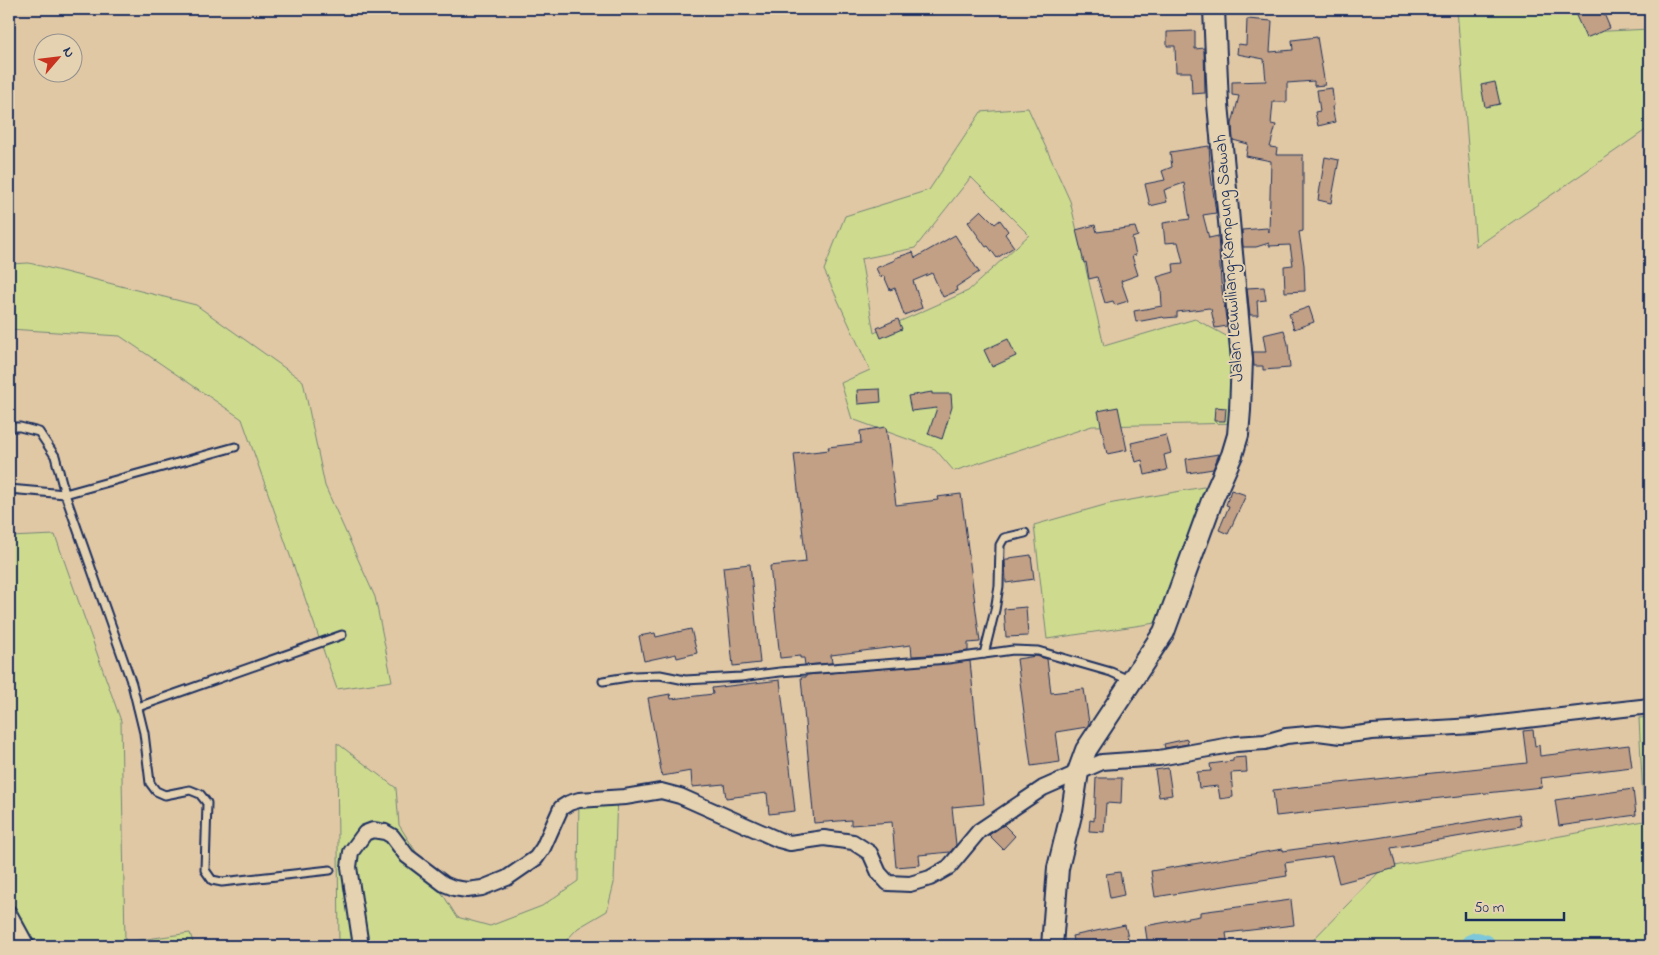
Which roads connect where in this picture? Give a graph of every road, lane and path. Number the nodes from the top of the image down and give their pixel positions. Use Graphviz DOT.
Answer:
graph roads {
  1 [pos="1214,9"];
  2 [pos="9,427"];
  3 [pos="235,447"];
  4 [pos="9,489"];
  5 [pos="65,494"];
  6 [pos="1025,533"];
  7 [pos="342,635"];
  8 [pos="984,654"];
  9 [pos="603,681"];
  10 [pos="1131,681"];
  11 [pos="1650,706"];
  12 [pos="138,707"];
  13 [pos="1078,772"];
  14 [pos="330,870"];
  15 [pos="9,914"];
  16 [pos="27,946"];
  17 [pos="361,946"];
  18 [pos="1052,946"];
  1 -- 10 [label="main road, Jalan Leuwiliang–Kampung Sawah"];
  2 -- 5 [label="lane"];
  3 -- 5 [label="lane"];
  4 -- 5 [label="lane"];
  5 -- 12 [label="lane"];
  6 -- 8 [label="lane"];
  7 -- 12 [label="lane"];
  8 -- 9 [label="lane"];
  8 -- 10 [label="lane"];
  10 -- 13 [label="main road, Jalan Leuwiliang–Kampung Sawah"];
  11 -- 13 [label="street"];
  12 -- 14 [label="lane"];
  13 -- 17 [label="street"];
  13 -- 18 [label="main road, Jalan Leuwiliang–Kampung Sawah"];
  15 -- 16 [label="street"];
}
